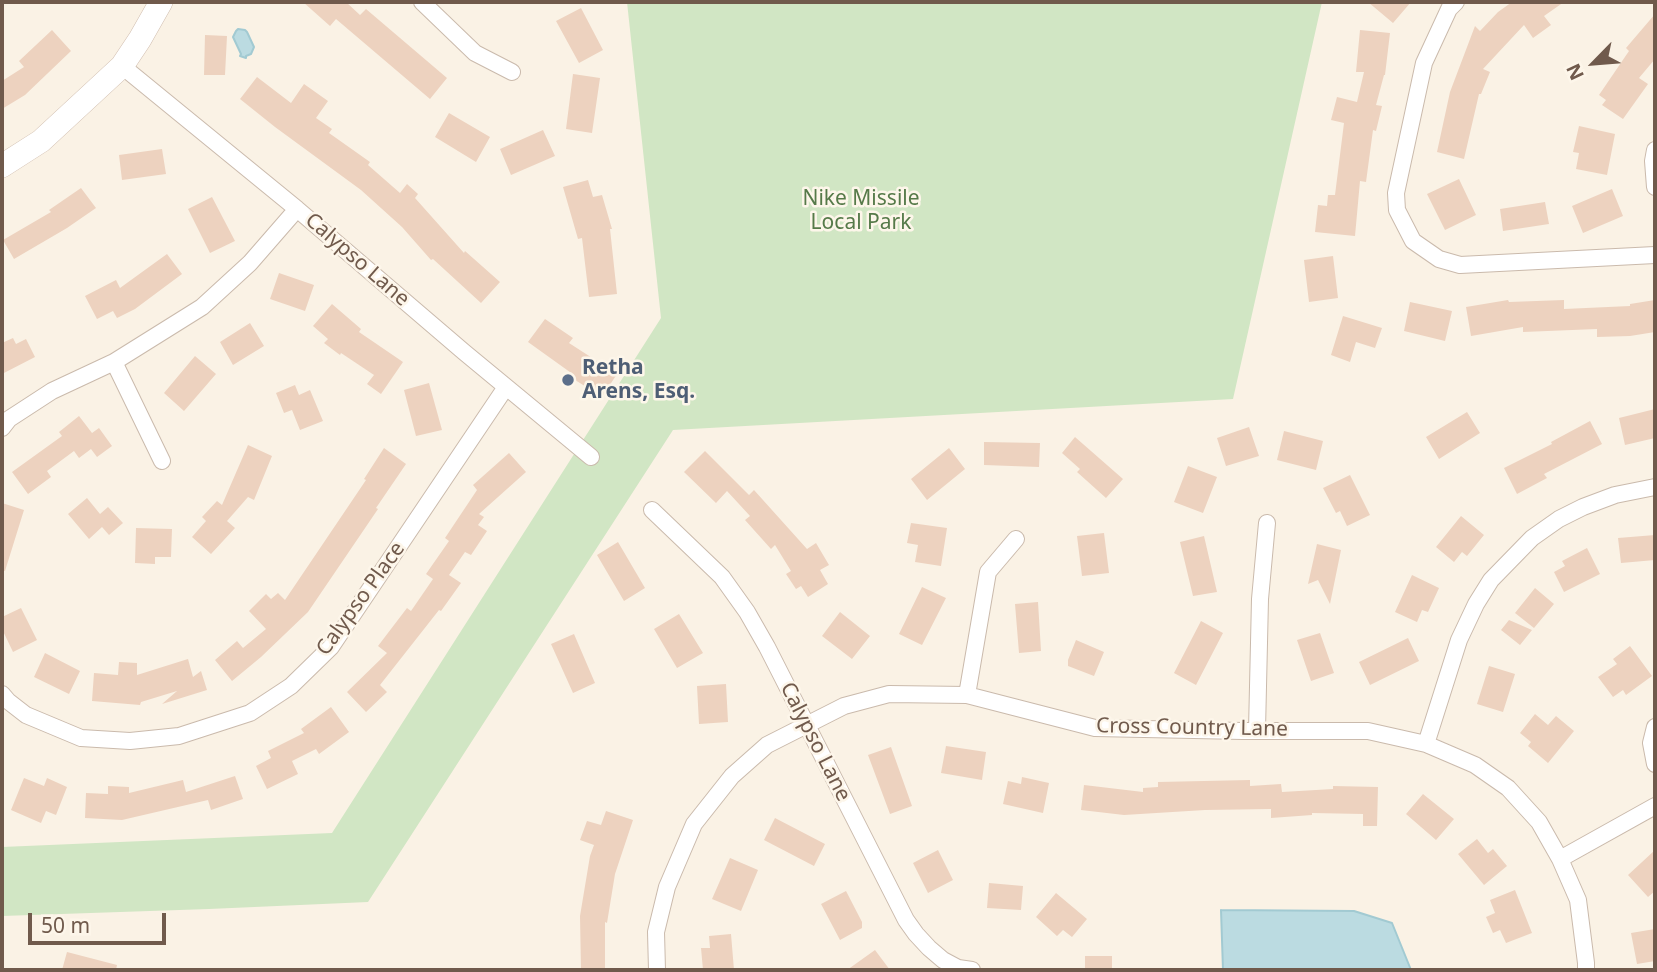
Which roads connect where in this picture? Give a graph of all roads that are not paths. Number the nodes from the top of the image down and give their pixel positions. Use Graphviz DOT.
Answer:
graph roads {
  1 [pos="161,2"];
  2 [pos="422,2"];
  3 [pos="1456,2"];
  4 [pos="122,66"];
  5 [pos="512,72"];
  6 [pos="1655,150"];
  7 [pos="2,166"];
  8 [pos="1655,187"];
  9 [pos="297,209"];
  10 [pos="1655,255"];
  11 [pos="114,362"];
  12 [pos="506,387"];
  13 [pos="2,428"];
  14 [pos="591,457"];
  15 [pos="162,461"];
  16 [pos="1655,487"];
  17 [pos="652,510"];
  18 [pos="1268,523"];
  19 [pos="1016,539"];
  20 [pos="2,694"];
  21 [pos="967,695"];
  22 [pos="807,726"];
  23 [pos="1655,727"];
  24 [pos="1257,730"];
  25 [pos="1426,744"];
  26 [pos="1655,764"];
  27 [pos="1655,806"];
  28 [pos="1560,859"];
  29 [pos="657,970"];
  30 [pos="972,970"];
  31 [pos="1586,970"];
  1 -- 4 [label="street"];
  2 -- 5 [label="street"];
  3 -- 10 [label="street"];
  4 -- 7 [label="street"];
  4 -- 9 [label="street, Calypso Lane"];
  6 -- 8 [label="street"];
  9 -- 11 [label="street"];
  9 -- 12 [label="street, Calypso Lane"];
  11 -- 13 [label="street"];
  11 -- 15 [label="street"];
  12 -- 14 [label="street, Calypso Lane"];
  12 -- 20 [label="street, Calypso Place"];
  16 -- 25 [label="street"];
  17 -- 22 [label="street, Calypso Lane"];
  18 -- 24 [label="street"];
  19 -- 21 [label="street"];
  21 -- 22 [label="street, Cross Country Lane"];
  21 -- 24 [label="street, Cross Country Lane"];
  22 -- 29 [label="street, Cross Country Lane"];
  22 -- 30 [label="street, Calypso Lane"];
  23 -- 26 [label="street"];
  24 -- 25 [label="street, Cross Country Lane"];
  25 -- 28 [label="street, Cross Country Lane"];
  27 -- 28 [label="street"];
  28 -- 31 [label="street, Cross Country Lane"];
}
